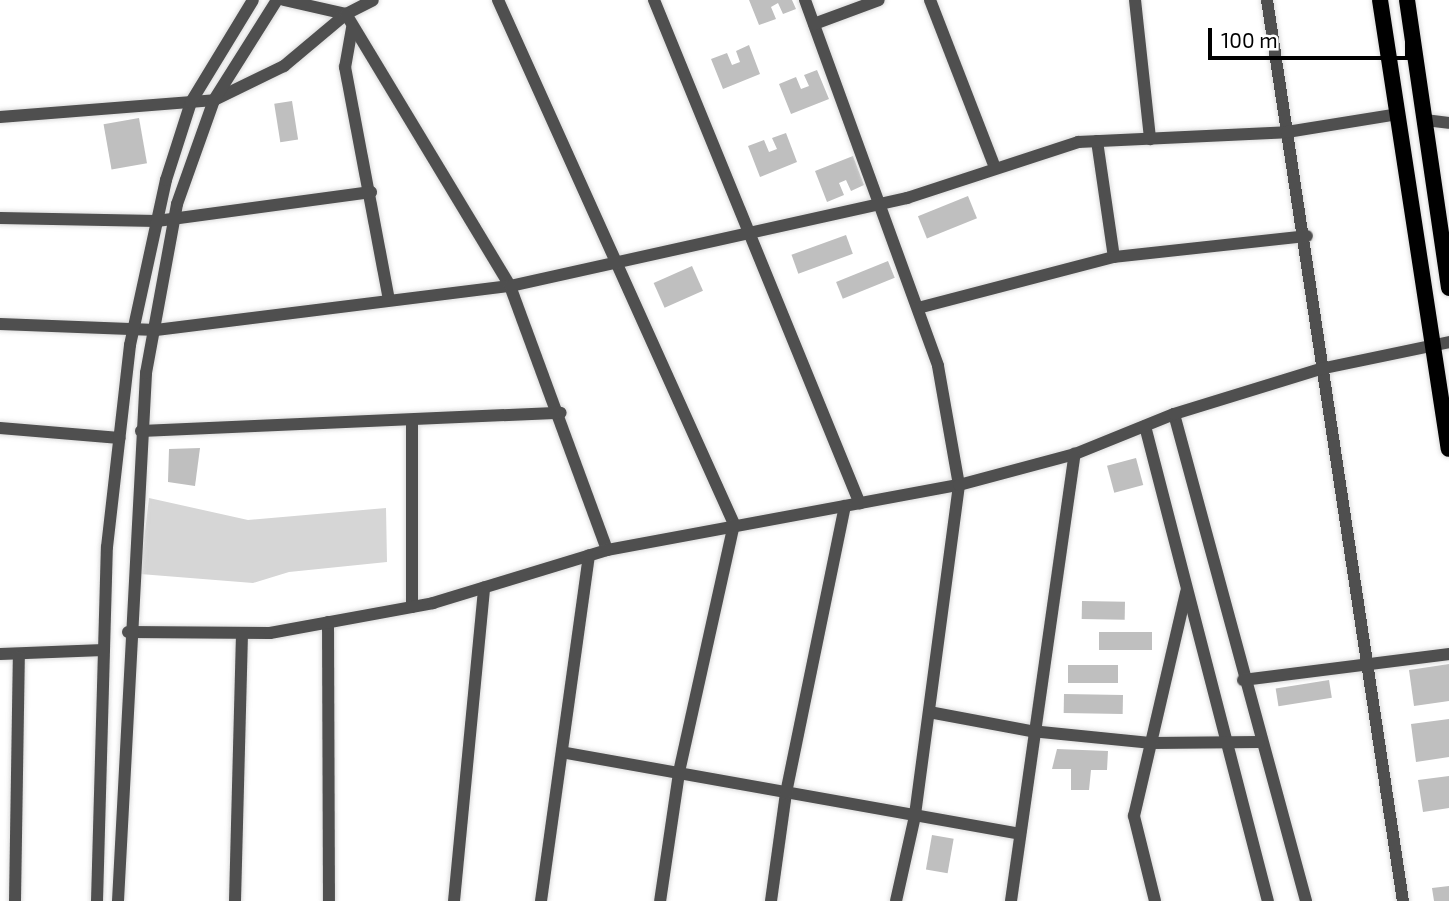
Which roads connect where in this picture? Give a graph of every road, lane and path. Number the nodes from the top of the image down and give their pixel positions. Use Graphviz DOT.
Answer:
graph roads {
  1 [pos="253,0"];
  2 [pos="277,0"];
  3 [pos="284,0"];
  4 [pos="373,0"];
  5 [pos="498,0"];
  6 [pos="654,0"];
  7 [pos="805,0"];
  8 [pos="879,0"];
  9 [pos="930,0"];
  10 [pos="1135,0"];
  11 [pos="1267,0"];
  12 [pos="1380,0"];
  13 [pos="1407,0"];
  14 [pos="346,15"];
  15 [pos="814,24"];
  16 [pos="352,29"];
  17 [pos="214,100"];
  18 [pos="191,102"];
  19 [pos="1398,114"];
  20 [pos="0,117"];
  21 [pos="1425,121"];
  22 [pos="1449,123"];
  23 [pos="1287,132"];
  24 [pos="1150,139"];
  25 [pos="1097,141"];
  26 [pos="995,168"];
  27 [pos="371,192"];
  28 [pos="882,204"];
  29 [pos="0,218"];
  30 [pos="174,218"];
  31 [pos="157,221"];
  32 [pos="748,233"];
  33 [pos="1307,236"];
  34 [pos="1114,257"];
  35 [pos="615,263"];
  36 [pos="510,286"];
  37 [pos="1449,288"];
  38 [pos="388,300"];
  39 [pos="918,308"];
  40 [pos="0,324"];
  41 [pos="156,330"];
  42 [pos="134,331"];
  43 [pos="1441,343"];
  44 [pos="1320,369"];
  45 [pos="561,413"];
  46 [pos="1174,414"];
  47 [pos="412,421"];
  48 [pos="1144,426"];
  49 [pos="0,428"];
  50 [pos="141,431"];
  51 [pos="120,438"];
  52 [pos="1449,449"];
  53 [pos="1075,454"];
  54 [pos="959,485"];
  55 [pos="860,504"];
  56 [pos="845,506"];
  57 [pos="734,524"];
  58 [pos="607,550"];
  59 [pos="589,555"];
  60 [pos="484,587"];
  61 [pos="1187,587"];
  62 [pos="412,607"];
  63 [pos="328,622"];
  64 [pos="128,632"];
  65 [pos="242,634"];
  66 [pos="104,650"];
  67 [pos="0,654"];
  68 [pos="1449,654"];
  69 [pos="19,657"];
  70 [pos="1366,664"];
  71 [pos="1243,680"];
  72 [pos="929,712"];
  73 [pos="1031,731"];
  74 [pos="1259,742"];
  75 [pos="1152,743"];
  76 [pos="1229,743"];
  77 [pos="566,753"];
  78 [pos="679,774"];
  79 [pos="786,793"];
  80 [pos="915,816"];
  81 [pos="1020,834"];
  82 [pos="15,901"];
  83 [pos="97,901"];
  84 [pos="118,901"];
  85 [pos="235,901"];
  86 [pos="329,901"];
  87 [pos="454,901"];
  88 [pos="541,901"];
  89 [pos="660,901"];
  90 [pos="771,901"];
  91 [pos="896,901"];
  92 [pos="1011,901"];
  93 [pos="1155,901"];
  94 [pos="1268,901"];
  95 [pos="1306,901"];
  96 [pos="1402,901"];
  1 -- 18 [label="street"];
  2 -- 17 [label="street"];
  3 -- 14 [label="street"];
  4 -- 14 [label="street"];
  5 -- 35 [label="street"];
  6 -- 32 [label="street"];
  7 -- 15 [label="street"];
  8 -- 15 [label="street"];
  9 -- 26 [label="street"];
  10 -- 24 [label="street"];
  11 -- 23 [label="street"];
  12 -- 19 [label="main road"];
  13 -- 21 [label="main road"];
  14 -- 16 [label="street"];
  14 -- 17 [label="street"];
  15 -- 28 [label="street"];
  16 -- 27 [label="street"];
  16 -- 36 [label="street"];
  17 -- 18 [label="street"];
  17 -- 30 [label="street"];
  18 -- 20 [label="street"];
  18 -- 31 [label="street"];
  19 -- 23 [label="street"];
  19 -- 43 [label="main road"];
  21 -- 22 [label="street"];
  21 -- 37 [label="main road"];
  23 -- 24 [label="street"];
  23 -- 33 [label="street"];
  24 -- 25 [label="street"];
  25 -- 26 [label="street"];
  25 -- 34 [label="street"];
  26 -- 28 [label="street"];
  27 -- 30 [label="street"];
  27 -- 38 [label="street"];
  28 -- 32 [label="street"];
  28 -- 39 [label="street"];
  29 -- 31 [label="street"];
  30 -- 31 [label="street"];
  30 -- 41 [label="street"];
  31 -- 42 [label="street"];
  32 -- 35 [label="street"];
  32 -- 55 [label="street"];
  33 -- 34 [label="street"];
  33 -- 44 [label="street"];
  34 -- 39 [label="street"];
  35 -- 36 [label="street"];
  35 -- 57 [label="street"];
  36 -- 38 [label="street"];
  36 -- 45 [label="street"];
  38 -- 41 [label="street"];
  39 -- 54 [label="street"];
  40 -- 42 [label="street"];
  41 -- 42 [label="street"];
  41 -- 50 [label="street"];
  42 -- 51 [label="street"];
  43 -- 44 [label="street"];
  43 -- 52 [label="main road"];
  44 -- 46 [label="street"];
  44 -- 70 [label="street"];
  45 -- 47 [label="street"];
  45 -- 58 [label="street"];
  46 -- 48 [label="street"];
  46 -- 71 [label="street"];
  47 -- 50 [label="street"];
  47 -- 62 [label="street"];
  48 -- 53 [label="street"];
  48 -- 61 [label="street"];
  49 -- 51 [label="street"];
  50 -- 64 [label="street"];
  51 -- 66 [label="street"];
  53 -- 54 [label="street"];
  53 -- 73 [label="street"];
  54 -- 55 [label="street"];
  54 -- 72 [label="street"];
  55 -- 56 [label="street"];
  56 -- 57 [label="street"];
  56 -- 79 [label="street"];
  57 -- 58 [label="street"];
  57 -- 78 [label="street"];
  58 -- 59 [label="street"];
  59 -- 60 [label="street"];
  59 -- 77 [label="street"];
  60 -- 62 [label="street"];
  60 -- 87 [label="street"];
  61 -- 75 [label="street"];
  61 -- 76 [label="street"];
  62 -- 63 [label="street"];
  63 -- 65 [label="street"];
  63 -- 86 [label="street"];
  64 -- 65 [label="street"];
  64 -- 84 [label="street"];
  65 -- 85 [label="street"];
  66 -- 69 [label="street"];
  66 -- 83 [label="street"];
  67 -- 69 [label="street"];
  68 -- 70 [label="street"];
  69 -- 82 [label="street"];
  70 -- 71 [label="street"];
  70 -- 96 [label="street"];
  71 -- 74 [label="street"];
  72 -- 73 [label="street"];
  72 -- 80 [label="street"];
  73 -- 75 [label="street"];
  73 -- 81 [label="street"];
  74 -- 76 [label="street"];
  74 -- 95 [label="street"];
  75 -- 76 [label="street"];
  75 -- 93 [label="street"];
  76 -- 94 [label="street"];
  77 -- 78 [label="street"];
  77 -- 88 [label="street"];
  78 -- 79 [label="street"];
  78 -- 89 [label="street"];
  79 -- 80 [label="street"];
  79 -- 90 [label="street"];
  80 -- 81 [label="street"];
  80 -- 91 [label="street"];
  81 -- 92 [label="street"];
}
